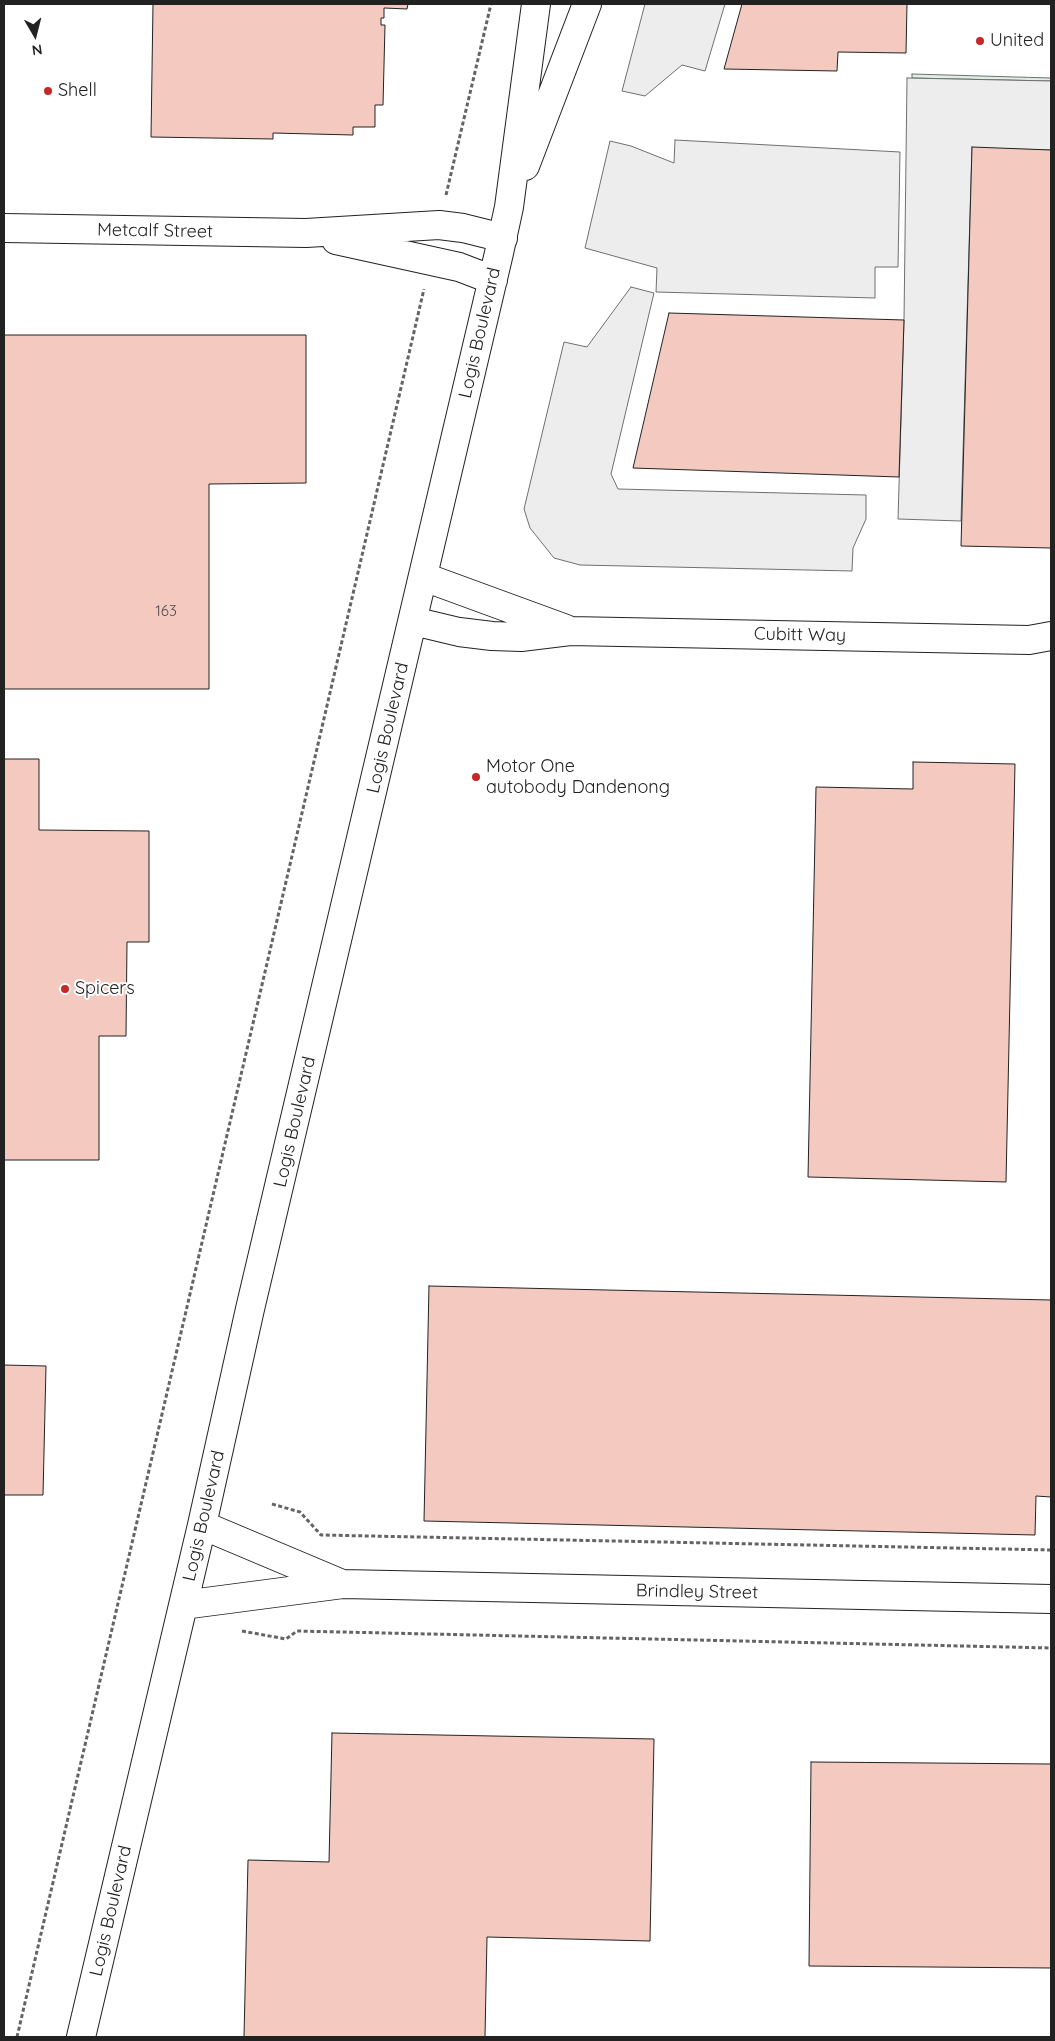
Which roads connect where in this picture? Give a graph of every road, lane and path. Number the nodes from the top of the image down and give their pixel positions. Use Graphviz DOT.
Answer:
graph roads {
  1 [pos="491,4"];
  2 [pos="536,4"];
  3 [pos="587,4"];
  4 [pos="509,207"];
  5 [pos="439,225"];
  6 [pos="4,228"];
  7 [pos="306,233"];
  8 [pos="502,238"];
  9 [pos="430,261"];
  10 [pos="493,280"];
  11 [pos="424,577"];
  12 [pos="413,621"];
  13 [pos="570,631"];
  14 [pos="1044,641"];
  15 [pos="272,1504"];
  16 [pos="202,1525"];
  17 [pos="1051,1550"];
  18 [pos="343,1584"];
  19 [pos="1051,1599"];
  20 [pos="183,1605"];
  21 [pos="242,1631"];
  22 [pos="1051,1648"];
  23 [pos="17,2037"];
  24 [pos="81,2037"];
  1 -- 5 [label="path"];
  2 -- 4 [label="street, Logis Boulevard"];
  3 -- 4 [label="street, Logis Boulevard"];
  4 -- 8 [label="street, Logis Boulevard"];
  5 -- 7 [label="street, Metcalf Street"];
  5 -- 8 [label="street, Metcalf Street"];
  6 -- 7 [label="street, Metcalf Street"];
  7 -- 9 [label="street, Metcalf Street"];
  8 -- 10 [label="street, Logis Boulevard"];
  9 -- 10 [label="street, Metcalf Street"];
  9 -- 23 [label="path"];
  10 -- 11 [label="street, Logis Boulevard"];
  11 -- 12 [label="street, Logis Boulevard"];
  11 -- 13 [label="street, Cubitt Way"];
  12 -- 13 [label="street, Cubitt Way"];
  12 -- 16 [label="street, Logis Boulevard"];
  13 -- 14 [label="street, Cubitt Way"];
  15 -- 17 [label="path"];
  16 -- 18 [label="street, Brindley Street"];
  16 -- 20 [label="street, Logis Boulevard"];
  18 -- 19 [label="street, Brindley Street"];
  18 -- 20 [label="street, Brindley Street"];
  20 -- 24 [label="street, Logis Boulevard"];
  21 -- 22 [label="path"];
}
